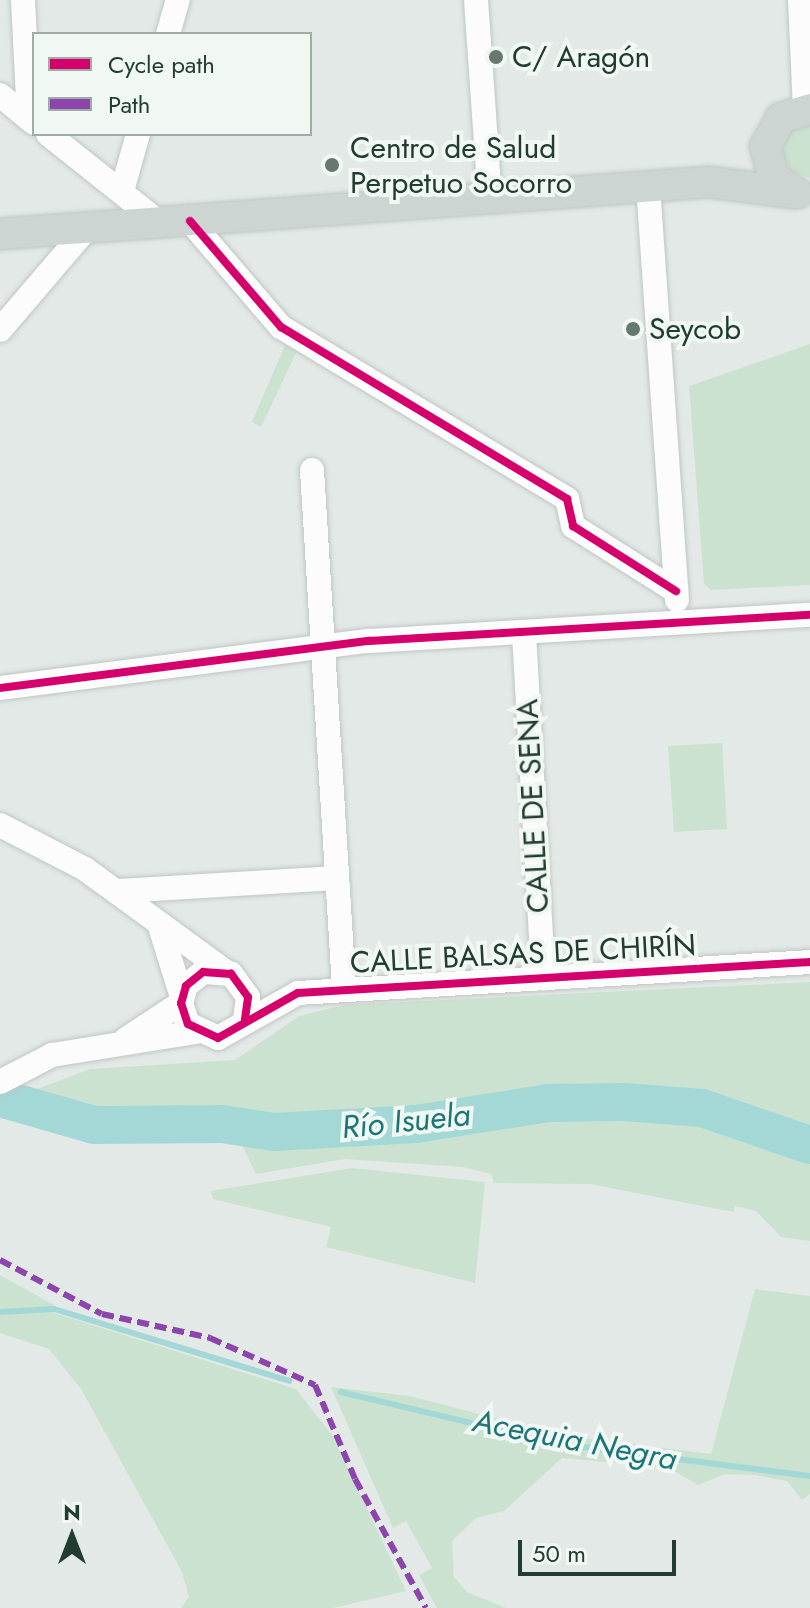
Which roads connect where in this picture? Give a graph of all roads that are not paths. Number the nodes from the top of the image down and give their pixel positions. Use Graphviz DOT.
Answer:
graph roads {
  1 [pos="23,0"];
  2 [pos="178,0"];
  3 [pos="476,0"];
  4 [pos="800,0"];
  5 [pos="169,32"];
  6 [pos="32,80"];
  7 [pos="0,95"];
  8 [pos="808,109"];
  9 [pos="32,121"];
  10 [pos="51,136"];
  11 [pos="137,136"];
  12 [pos="765,147"];
  13 [pos="709,182"];
  14 [pos="648,186"];
  15 [pos="122,191"];
  16 [pos="802,194"];
  17 [pos="490,199"];
  18 [pos="175,222"];
  19 [pos="87,228"];
  20 [pos="0,234"];
  21 [pos="0,330"];
  22 [pos="312,470"];
  23 [pos="676,591"];
  24 [pos="810,615"];
  25 [pos="679,622"];
  26 [pos="524,633"];
  27 [pos="323,648"];
  28 [pos="0,688"];
  29 [pos="0,825"];
  30 [pos="337,878"];
  31 [pos="119,891"];
  32 [pos="159,925"];
  33 [pos="810,962"];
  34 [pos="231,975"];
  35 [pos="543,978"];
  36 [pos="344,988"];
  37 [pos="288,994"];
  38 [pos="181,1000"];
  39 [pos="245,1019"];
  40 [pos="196,1032"];
  41 [pos="126,1039"];
  42 [pos="2,1080"];
  1 -- 6 [label="street"];
  2 -- 5 [label="street"];
  3 -- 17 [label="street"];
  4 -- 8 [label="street"];
  7 -- 9 [label="street"];
  8 -- 12 [label="main road"];
  10 -- 15 [label="street"];
  11 -- 15 [label="street"];
  12 -- 13 [label="main road"];
  12 -- 16 [label="main road"];
  13 -- 14 [label="main road"];
  13 -- 16 [label="main road"];
  14 -- 17 [label="main road"];
  14 -- 23 [label="street"];
  15 -- 18 [label="street"];
  17 -- 18 [label="main road"];
  18 -- 19 [label="main road"];
  18 -- 23 [label="street"];
  19 -- 20 [label="main road"];
  19 -- 21 [label="street"];
  22 -- 27 [label="street"];
  23 -- 25 [label="street"];
  24 -- 25 [label="street"];
  25 -- 26 [label="street"];
  26 -- 27 [label="street"];
  26 -- 35 [label="street, CALLE DE SENA"];
  27 -- 28 [label="street"];
  27 -- 30 [label="street"];
  29 -- 31 [label="street, CALLE BALSAS DE CHIRÍN"];
  30 -- 31 [label="street"];
  30 -- 36 [label="street"];
  31 -- 32 [label="street, CALLE BALSAS DE CHIRÍN"];
  32 -- 34 [label="street, CALLE BALSAS DE CHIRÍN"];
  32 -- 38 [label="street"];
  33 -- 35 [label="street, CALLE BALSAS DE CHIRÍN"];
  34 -- 37 [label="street, CALLE BALSAS DE CHIRÍN"];
  34 -- 38 [label="street"];
  34 -- 39 [label="street"];
  35 -- 36 [label="street, CALLE BALSAS DE CHIRÍN"];
  36 -- 37 [label="street, CALLE BALSAS DE CHIRÍN"];
  37 -- 39 [label="street, CALLE BALSAS DE CHIRÍN"];
  38 -- 40 [label="street"];
  38 -- 41 [label="street"];
  39 -- 40 [label="street"];
  40 -- 41 [label="street"];
  41 -- 42 [label="street"];
}
